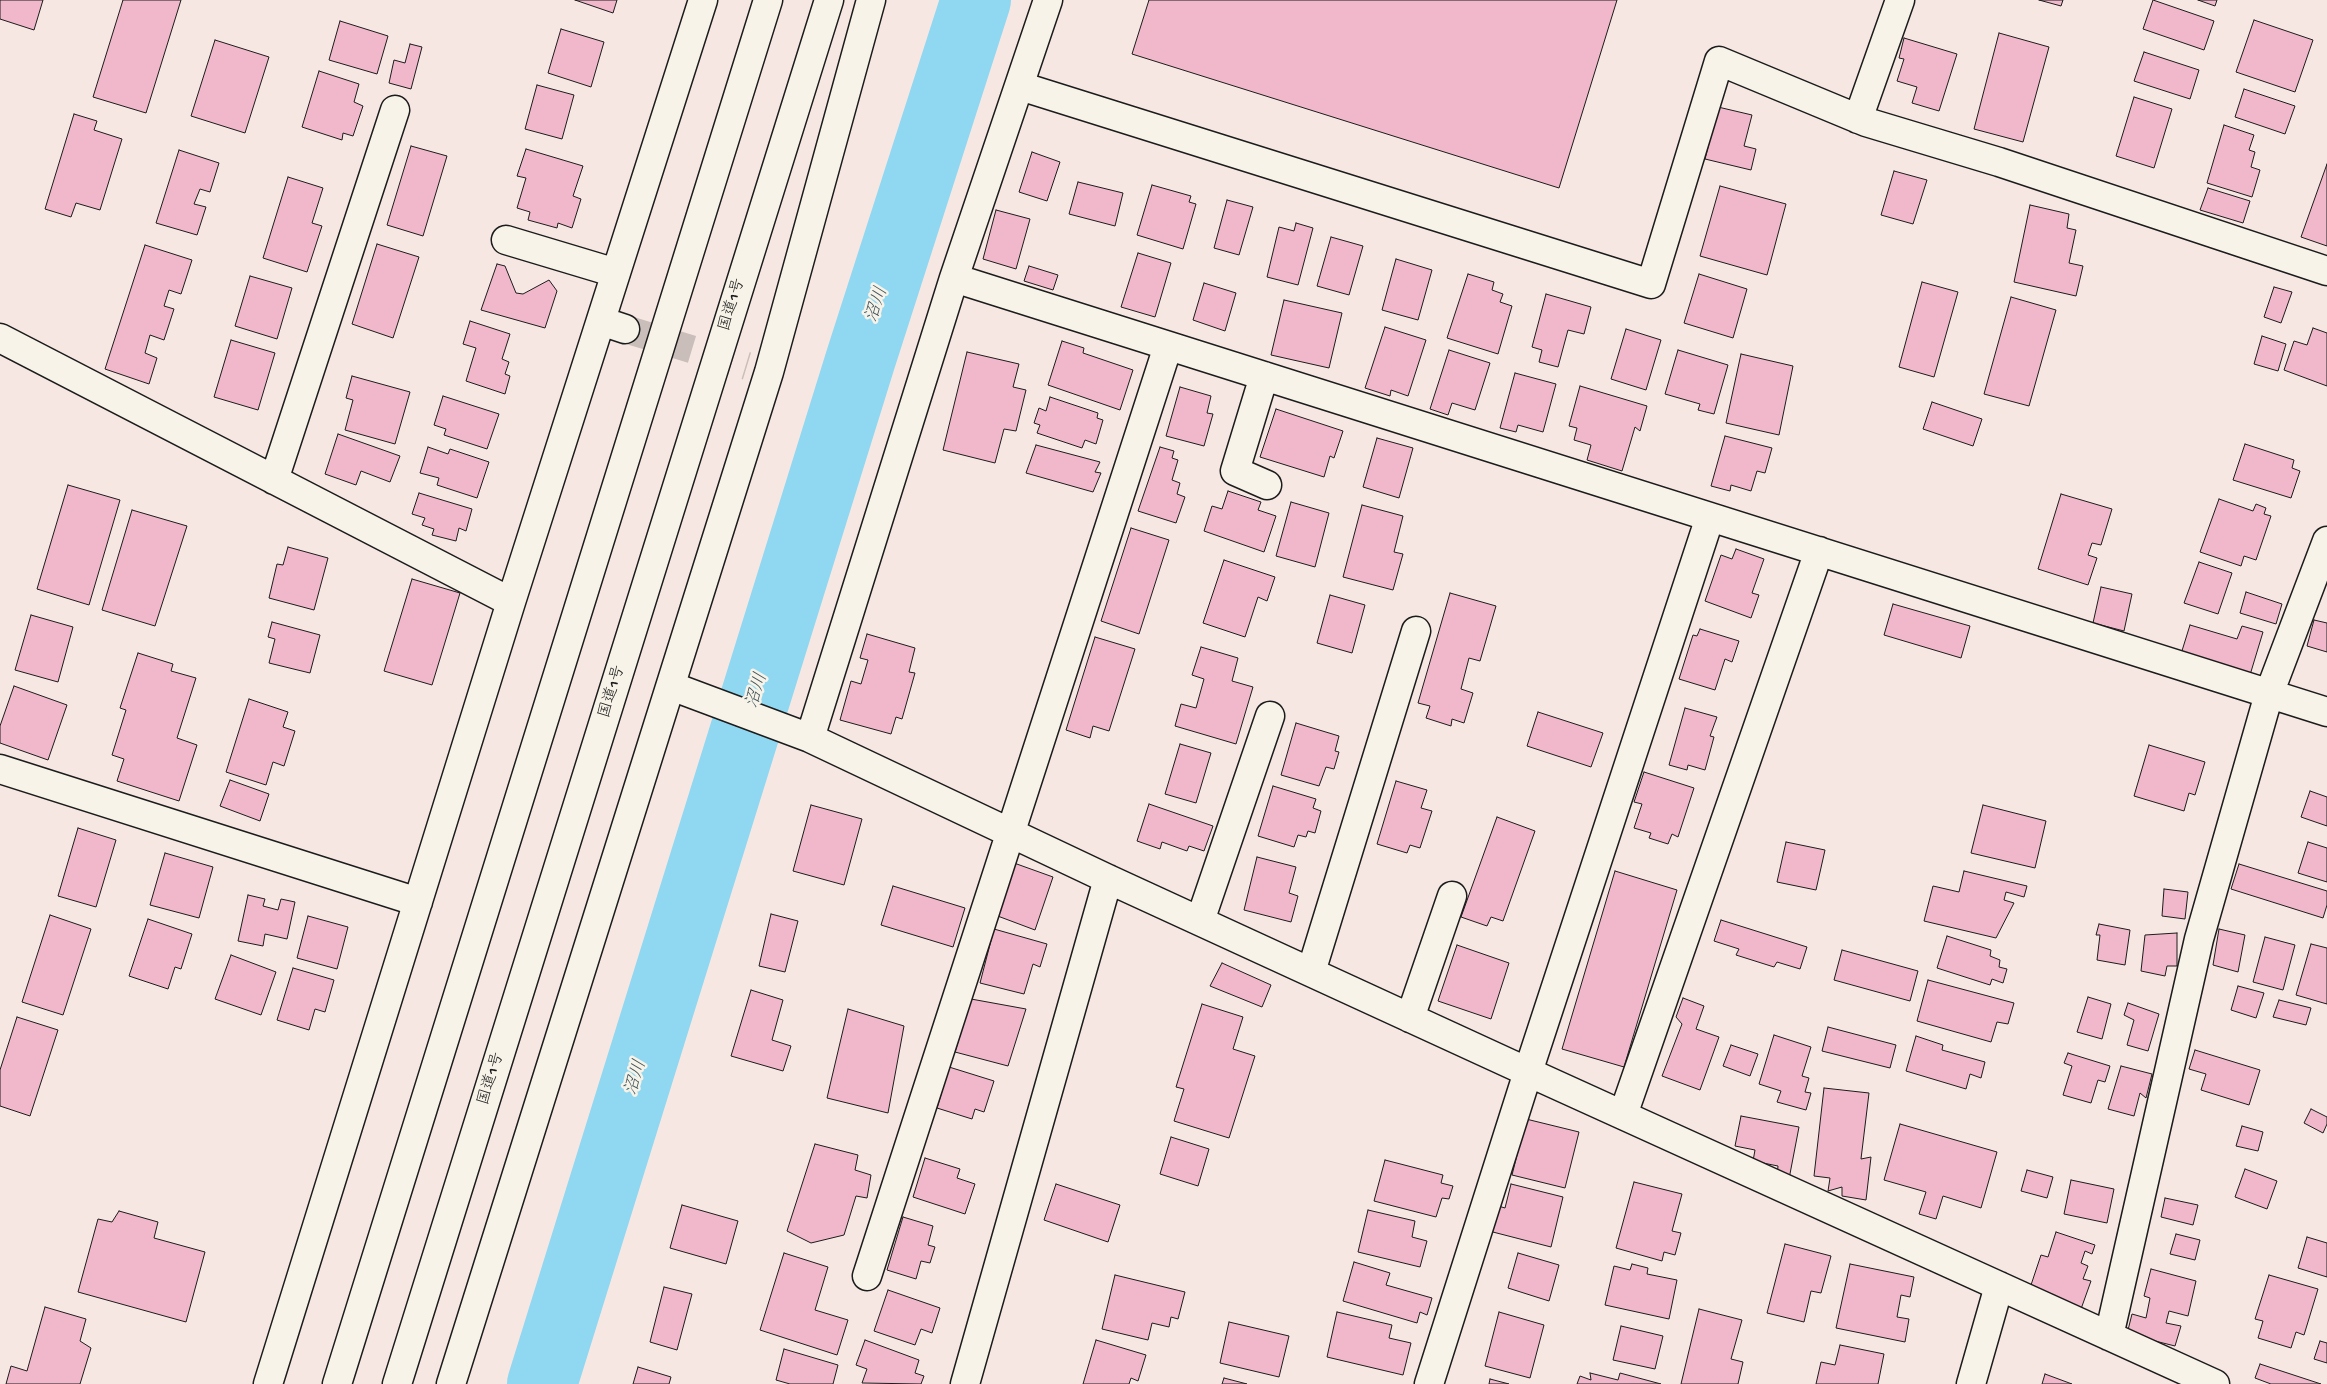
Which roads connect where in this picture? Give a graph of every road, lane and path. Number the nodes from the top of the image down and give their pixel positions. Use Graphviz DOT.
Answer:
graph roads {
  1 [pos="703,0"];
  2 [pos="768,0"];
  3 [pos="829,0"];
  4 [pos="1048,0"];
  5 [pos="1900,0"];
  6 [pos="866,12"];
  7 [pos="1020,86"];
  8 [pos="395,110"];
  9 [pos="1858,119"];
  10 [pos="506,240"];
  11 [pos="2327,271"];
  12 [pos="616,274"];
  13 [pos="954,278"];
  14 [pos="0,338"];
  15 [pos="1168,346"];
  16 [pos="1264,376"];
  17 [pos="274,480"];
  18 [pos="1267,486"];
  19 [pos="1710,517"];
  20 [pos="2327,541"];
  21 [pos="1819,551"];
  22 [pos="511,602"];
  23 [pos="1416,630"];
  24 [pos="671,686"];
  25 [pos="2270,694"];
  26 [pos="2327,712"];
  27 [pos="1270,716"];
  28 [pos="810,738"];
  29 [pos="0,769"];
  30 [pos="1011,832"];
  31 [pos="1108,879"];
  32 [pos="1452,896"];
  33 [pos="418,902"];
  34 [pos="1200,921"];
  35 [pos="1311,972"];
  36 [pos="1410,1018"];
  37 [pos="1528,1072"];
  38 [pos="1623,1115"];
  39 [pos="867,1276"];
  40 [pos="1999,1286"];
  41 [pos="2109,1336"];
  42 [pos="268,1384"];
  43 [pos="337,1384"];
  44 [pos="397,1384"];
  45 [pos="450,1384"];
  46 [pos="965,1384"];
  47 [pos="1429,1384"];
  48 [pos="1971,1384"];
  49 [pos="2215,1384"];
  1 -- 12 [label="main road"];
  2 -- 43 [label="main road"];
  3 -- 44 [label="main road, 国道1号"];
  4 -- 7 [label="main road"];
  5 -- 9 [label="main road"];
  6 -- 24 [label="main road"];
  7 -- 9 [label="main road"];
  7 -- 13 [label="main road"];
  8 -- 17 [label="main road"];
  9 -- 11 [label="main road"];
  10 -- 12 [label="main road"];
  12 -- 22 [label="main road"];
  13 -- 15 [label="main road"];
  13 -- 28 [label="main road"];
  14 -- 17 [label="main road"];
  15 -- 16 [label="main road"];
  15 -- 30 [label="main road"];
  16 -- 18 [label="main road"];
  16 -- 19 [label="main road"];
  17 -- 22 [label="main road"];
  19 -- 21 [label="main road"];
  19 -- 37 [label="main road"];
  20 -- 25 [label="main road"];
  21 -- 25 [label="main road"];
  21 -- 38 [label="main road"];
  22 -- 33 [label="main road"];
  23 -- 35 [label="main road"];
  24 -- 28 [label="main road"];
  24 -- 45 [label="main road"];
  25 -- 26 [label="main road"];
  25 -- 41 [label="main road"];
  27 -- 34 [label="main road"];
  28 -- 30 [label="main road"];
  29 -- 33 [label="main road"];
  30 -- 31 [label="main road"];
  30 -- 39 [label="main road"];
  31 -- 34 [label="main road"];
  31 -- 46 [label="main road"];
  32 -- 36 [label="main road"];
  33 -- 42 [label="main road"];
  34 -- 35 [label="main road"];
  35 -- 36 [label="main road"];
  36 -- 37 [label="main road"];
  37 -- 38 [label="main road"];
  37 -- 47 [label="main road"];
  38 -- 40 [label="main road"];
  40 -- 41 [label="main road"];
  40 -- 48 [label="main road"];
  41 -- 49 [label="main road"];
}
